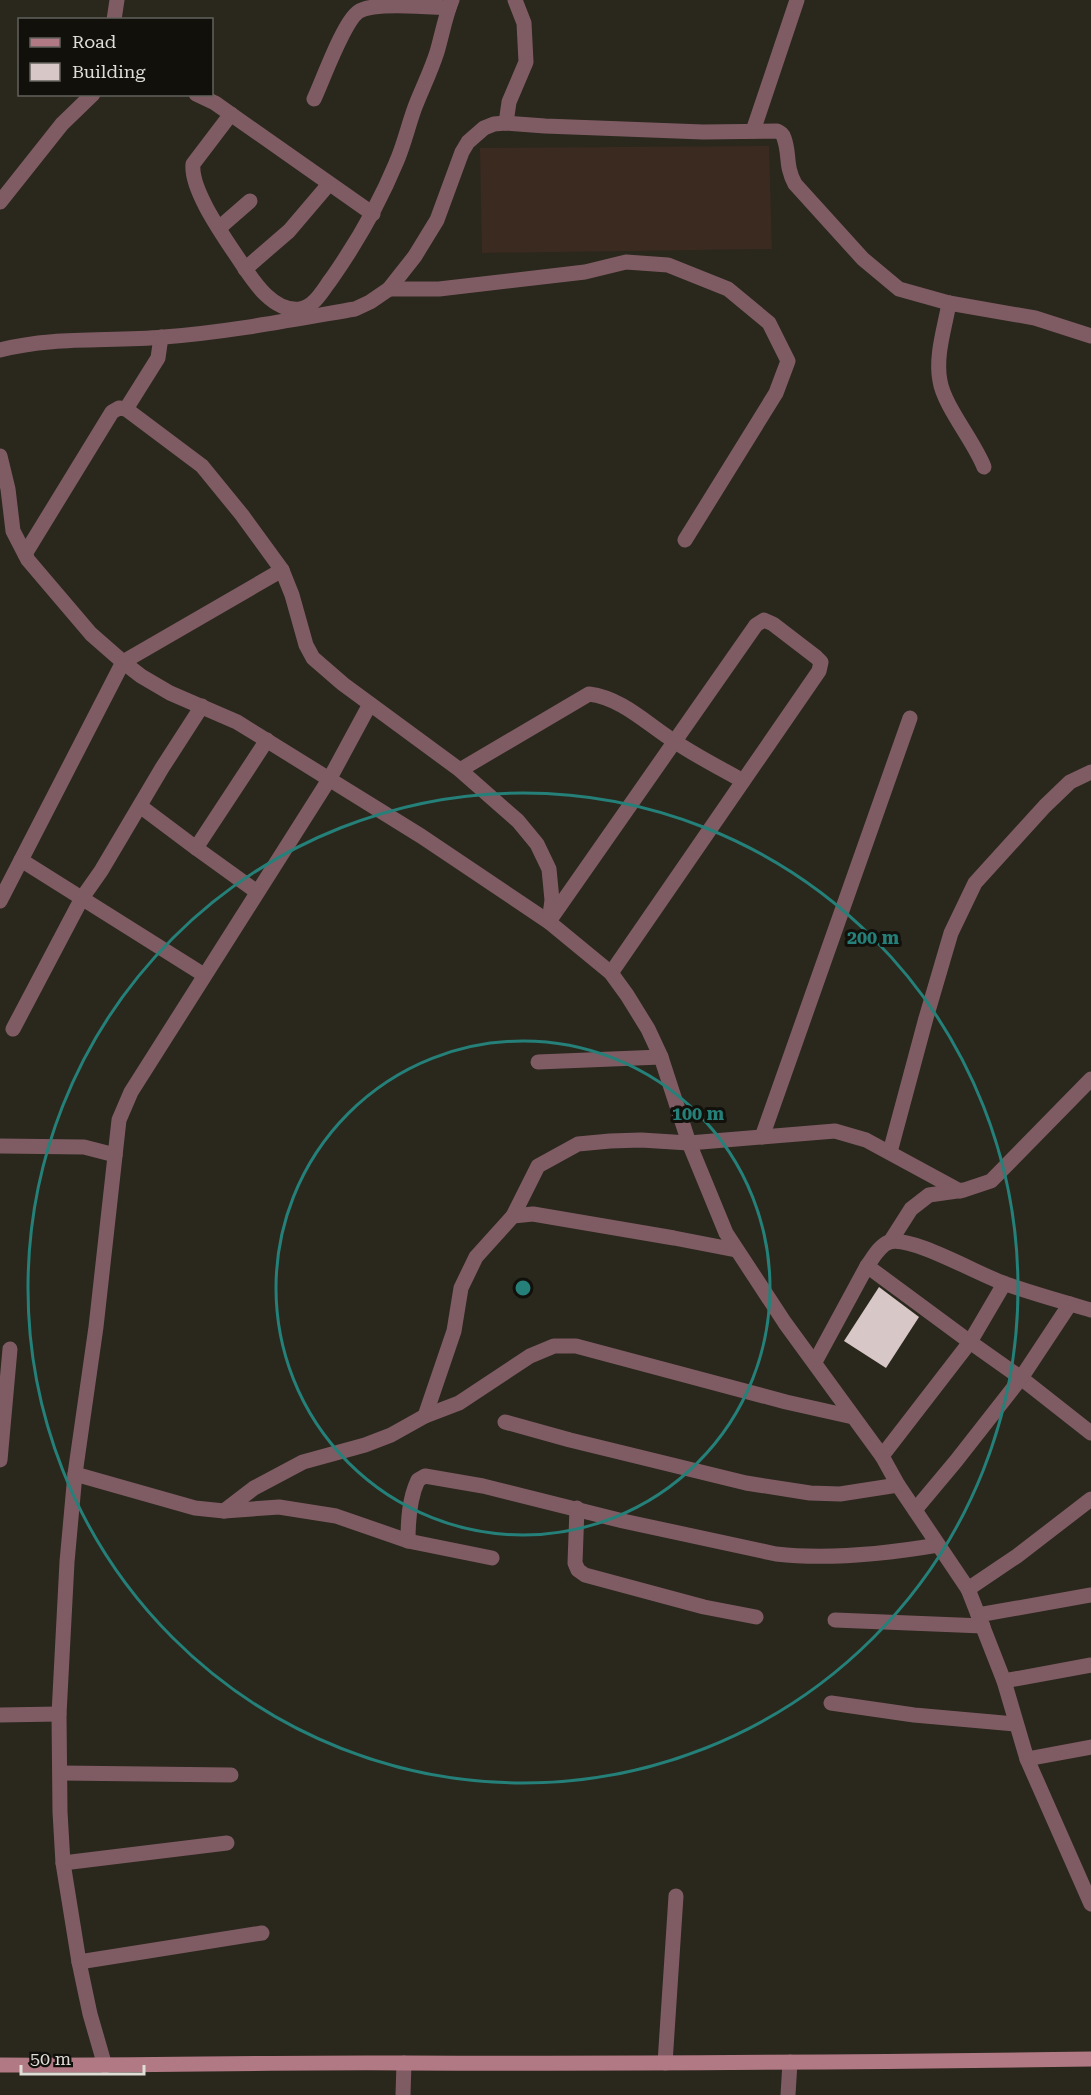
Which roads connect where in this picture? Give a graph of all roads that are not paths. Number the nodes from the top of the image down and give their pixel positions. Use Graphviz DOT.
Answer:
graph roads {
  1 [pos="117,0"];
  2 [pos="515,0"];
  3 [pos="797,0"];
  4 [pos="451,4"];
  5 [pos="114,18"];
  6 [pos="91,96"];
  7 [pos="200,96"];
  8 [pos="314,99"];
  9 [pos="231,114"];
  10 [pos="506,123"];
  11 [pos="753,131"];
  12 [pos="329,184"];
  13 [pos="250,201"];
  14 [pos="0,202"];
  15 [pos="373,214"];
  16 [pos="219,228"];
  17 [pos="245,269"];
  18 [pos="389,289"];
  19 [pos="949,303"];
  20 [pos="1091,336"];
  21 [pos="161,337"];
  22 [pos="0,350"];
  23 [pos="126,409"];
  24 [pos="0,456"];
  25 [pos="984,467"];
  26 [pos="6,533"];
  27 [pos="684,540"];
  28 [pos="25,554"];
  29 [pos="282,570"];
  30 [pos="123,662"];
  31 [pos="370,705"];
  32 [pos="202,706"];
  33 [pos="910,718"];
  34 [pos="267,740"];
  35 [pos="675,742"];
  36 [pos="460,770"];
  37 [pos="1091,772"];
  38 [pos="330,778"];
  39 [pos="743,781"];
  40 [pos="140,806"];
  41 [pos="196,848"];
  42 [pos="21,860"];
  43 [pos="257,892"];
  44 [pos="82,898"];
  45 [pos="0,901"];
  46 [pos="549,922"];
  47 [pos="611,973"];
  48 [pos="204,975"];
  49 [pos="14,1029"];
  50 [pos="661,1058"];
  51 [pos="538,1062"];
  52 [pos="1091,1079"];
  53 [pos="762,1137"];
  54 [pos="689,1143"];
  55 [pos="0,1146"];
  56 [pos="890,1152"];
  57 [pos="115,1155"];
  58 [pos="960,1191"];
  59 [pos="513,1216"];
  60 [pos="890,1242"];
  61 [pos="736,1250"];
  62 [pos="867,1266"];
  63 [pos="1004,1284"];
  64 [pos="1070,1304"];
  65 [pos="1091,1310"];
  66 [pos="970,1342"];
  67 [pos="10,1349"];
  68 [pos="815,1362"];
  69 [pos="1021,1378"];
  70 [pos="425,1416"];
  71 [pos="853,1417"];
  72 [pos="505,1422"];
  73 [pos="1091,1432"];
  74 [pos="882,1456"];
  75 [pos="0,1460"];
  76 [pos="75,1474"];
  77 [pos="898,1485"];
  78 [pos="1091,1499"];
  79 [pos="577,1508"];
  80 [pos="915,1510"];
  81 [pos="224,1511"];
  82 [pos="408,1541"];
  83 [pos="938,1545"];
  84 [pos="492,1558"];
  85 [pos="968,1589"];
  86 [pos="1091,1595"];
  87 [pos="756,1617"];
  88 [pos="835,1620"];
  89 [pos="980,1620"];
  90 [pos="1091,1665"];
  91 [pos="1004,1681"];
  92 [pos="831,1703"];
  93 [pos="59,1714"];
  94 [pos="0,1715"];
  95 [pos="1016,1724"];
  96 [pos="1091,1747"];
  97 [pos="1027,1759"];
  98 [pos="61,1773"];
  99 [pos="231,1775"];
  100 [pos="227,1843"];
  101 [pos="63,1863"];
  102 [pos="676,1896"];
  103 [pos="1091,1904"];
  104 [pos="262,1932"];
  105 [pos="79,1962"];
  106 [pos="1091,2059"];
  107 [pos="790,2062"];
  108 [pos="404,2063"];
  109 [pos="665,2063"];
  110 [pos="0,2065"];
  111 [pos="105,2066"];
  112 [pos="403,2095"];
  113 [pos="788,2095"];
  1 -- 5 [label="street"];
  2 -- 10 [label="street"];
  3 -- 11 [label="street"];
  4 -- 8 [label="street"];
  4 -- 15 [label="street"];
  6 -- 14 [label="street"];
  7 -- 9 [label="street"];
  9 -- 12 [label="street"];
  9 -- 16 [label="street"];
  10 -- 11 [label="street"];
  10 -- 18 [label="street"];
  11 -- 19 [label="street"];
  12 -- 15 [label="street"];
  12 -- 17 [label="street"];
  13 -- 16 [label="street"];
  15 -- 17 [label="street"];
  16 -- 17 [label="street"];
  18 -- 21 [label="street"];
  18 -- 27 [label="street"];
  19 -- 20 [label="street"];
  19 -- 25 [label="street"];
  21 -- 22 [label="street"];
  21 -- 23 [label="street"];
  23 -- 28 [label="street"];
  23 -- 29 [label="street"];
  24 -- 26 [label="street"];
  26 -- 28 [label="street"];
  28 -- 30 [label="street"];
  29 -- 30 [label="street"];
  29 -- 31 [label="street"];
  30 -- 32 [label="street"];
  30 -- 42 [label="street"];
  31 -- 36 [label="street"];
  31 -- 38 [label="street"];
  32 -- 34 [label="street"];
  32 -- 40 [label="street"];
  33 -- 53 [label="street"];
  34 -- 38 [label="street"];
  34 -- 41 [label="street"];
  35 -- 36 [label="street"];
  35 -- 39 [label="street"];
  35 -- 39 [label="street"];
  35 -- 46 [label="street"];
  36 -- 46 [label="street"];
  37 -- 56 [label="street"];
  38 -- 43 [label="street"];
  38 -- 46 [label="street"];
  39 -- 47 [label="street"];
  40 -- 41 [label="street"];
  40 -- 44 [label="street"];
  41 -- 43 [label="street"];
  42 -- 44 [label="street"];
  42 -- 45 [label="street"];
  43 -- 48 [label="street"];
  44 -- 48 [label="street"];
  44 -- 49 [label="street"];
  46 -- 47 [label="street"];
  47 -- 50 [label="street"];
  48 -- 57 [label="street"];
  50 -- 51 [label="street"];
  50 -- 54 [label="street"];
  52 -- 58 [label="street"];
  53 -- 54 [label="street"];
  53 -- 56 [label="street"];
  54 -- 59 [label="street"];
  54 -- 61 [label="street"];
  55 -- 57 [label="street"];
  56 -- 58 [label="street"];
  57 -- 76 [label="street"];
  58 -- 60 [label="street"];
  59 -- 61 [label="street"];
  59 -- 70 [label="street"];
  60 -- 62 [label="street"];
  60 -- 63 [label="street"];
  61 -- 68 [label="street"];
  62 -- 66 [label="street"];
  62 -- 68 [label="street"];
  63 -- 64 [label="street"];
  63 -- 66 [label="street"];
  64 -- 65 [label="street"];
  64 -- 69 [label="street"];
  66 -- 69 [label="street"];
  66 -- 74 [label="street"];
  67 -- 75 [label="street"];
  68 -- 71 [label="street"];
  69 -- 73 [label="street"];
  69 -- 80 [label="street"];
  70 -- 71 [label="street"];
  70 -- 81 [label="street"];
  71 -- 74 [label="street"];
  72 -- 77 [label="street"];
  74 -- 77 [label="street"];
  76 -- 81 [label="street"];
  76 -- 93 [label="street"];
  77 -- 80 [label="street"];
  78 -- 85 [label="street"];
  79 -- 82 [label="street"];
  79 -- 83 [label="street"];
  79 -- 87 [label="street"];
  80 -- 83 [label="street"];
  81 -- 82 [label="street"];
  82 -- 84 [label="street"];
  83 -- 85 [label="street"];
  85 -- 89 [label="street"];
  86 -- 89 [label="street"];
  88 -- 89 [label="street"];
  89 -- 91 [label="street"];
  90 -- 91 [label="street"];
  91 -- 95 [label="street"];
  92 -- 95 [label="street"];
  93 -- 94 [label="street"];
  93 -- 98 [label="street"];
  95 -- 97 [label="street"];
  96 -- 97 [label="street"];
  97 -- 103 [label="street"];
  98 -- 99 [label="street"];
  98 -- 101 [label="street"];
  100 -- 101 [label="street"];
  101 -- 105 [label="street"];
  102 -- 109 [label="street"];
  104 -- 105 [label="street"];
  105 -- 111 [label="street"];
  106 -- 107 [label="main road"];
  107 -- 109 [label="main road"];
  107 -- 113 [label="street"];
  108 -- 109 [label="main road"];
  108 -- 111 [label="main road"];
  108 -- 112 [label="street"];
  110 -- 111 [label="main road"];
}
